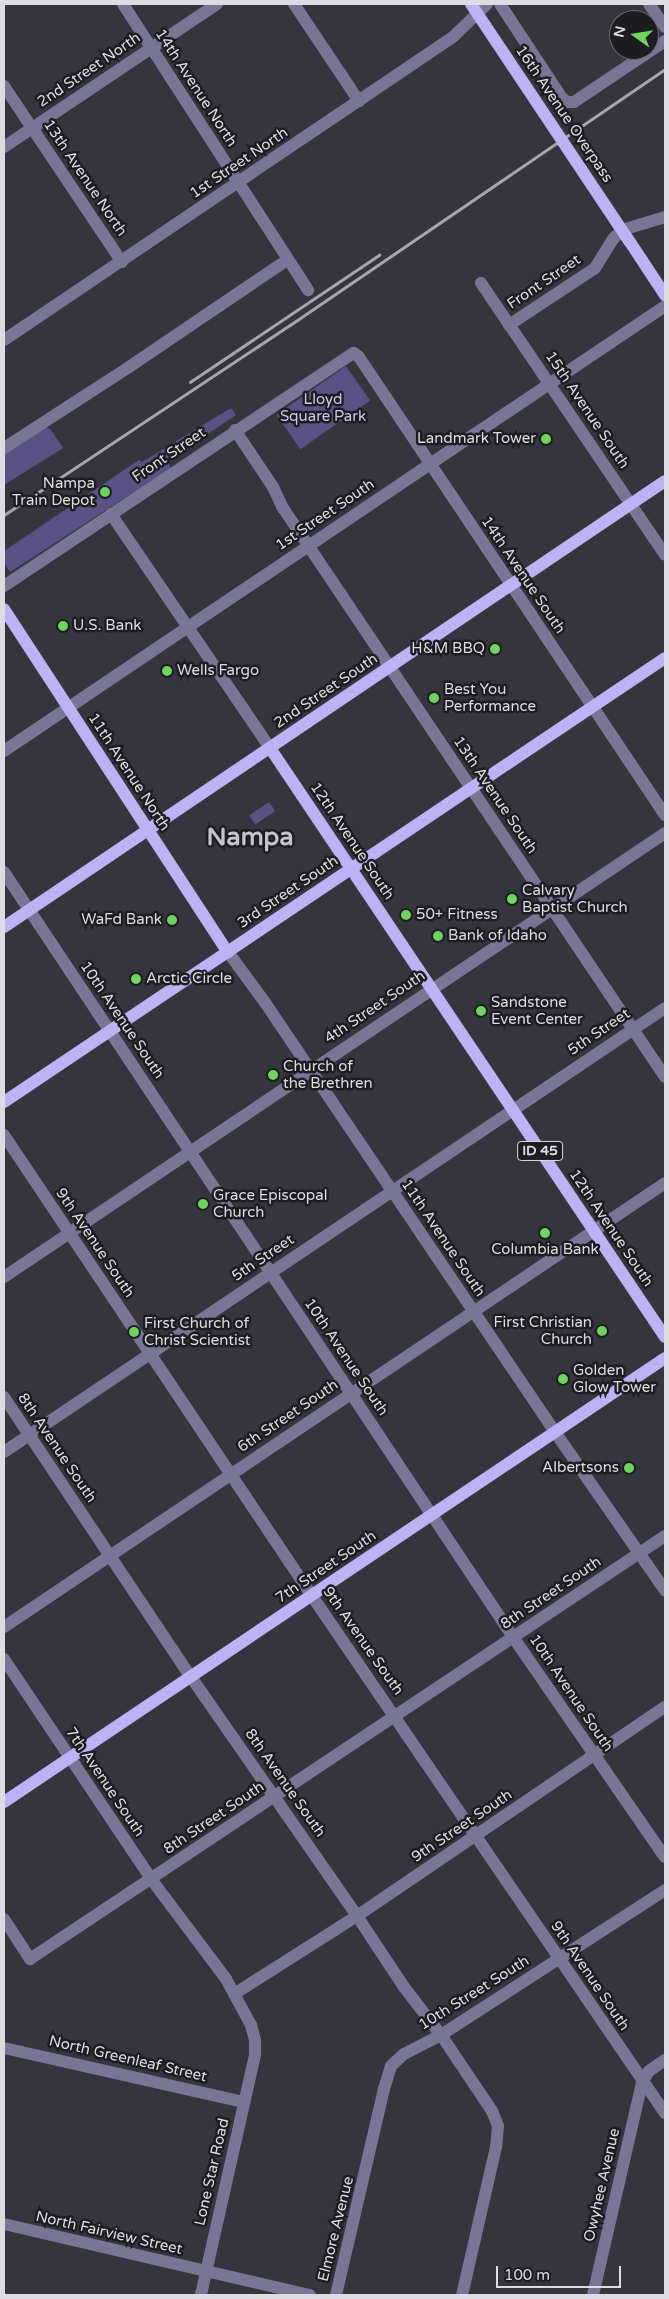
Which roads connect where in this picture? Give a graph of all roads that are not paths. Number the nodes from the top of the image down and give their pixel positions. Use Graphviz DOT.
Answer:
graph roads {
  1 [pos="123,4"];
  2 [pos="218,4"];
  3 [pos="294,4"];
  4 [pos="471,4"];
  5 [pos="487,4"];
  6 [pos="500,4"];
  7 [pos="649,4"];
  8 [pos="665,27"];
  9 [pos="665,41"];
  10 [pos="152,48"];
  11 [pos="4,86"];
  12 [pos="359,101"];
  13 [pos="32,128"];
  14 [pos="4,147"];
  15 [pos="238,183"];
  16 [pos="665,217"];
  17 [pos="287,260"];
  18 [pos="122,262"];
  19 [pos="481,283"];
  20 [pos="308,290"];
  21 [pos="665,295"];
  22 [pos="665,306"];
  23 [pos="509,325"];
  24 [pos="4,340"];
  25 [pos="354,353"];
  26 [pos="549,384"];
  27 [pos="235,430"];
  28 [pos="4,448"];
  29 [pos="430,465"];
  30 [pos="665,481"];
  31 [pos="631,504"];
  32 [pos="111,514"];
  33 [pos="309,546"];
  34 [pos="665,555"];
  35 [pos="4,586"];
  36 [pos="510,586"];
  37 [pos="4,609"];
  38 [pos="188,627"];
  39 [pos="665,658"];
  40 [pos="390,667"];
  41 [pos="68,708"];
  42 [pos="592,708"];
  43 [pos="270,748"];
  44 [pos="4,751"];
  45 [pos="471,789"];
  46 [pos="665,816"];
  47 [pos="148,830"];
  48 [pos="665,833"];
  49 [pos="352,870"];
  50 [pos="4,872"];
  51 [pos="552,908"];
  52 [pos="29,910"];
  53 [pos="4,927"];
  54 [pos="228,952"];
  55 [pos="431,989"];
  56 [pos="665,1008"];
  57 [pos="633,1030"];
  58 [pos="110,1031"];
  59 [pos="310,1070"];
  60 [pos="665,1077"];
  61 [pos="4,1102"];
  62 [pos="513,1109"];
  63 [pos="4,1135"];
  64 [pos="190,1152"];
  65 [pos="665,1183"];
  66 [pos="392,1191"];
  67 [pos="593,1231"];
  68 [pos="69,1233"];
  69 [pos="270,1273"];
  70 [pos="4,1277"];
  71 [pos="473,1312"];
  72 [pos="665,1337"];
  73 [pos="150,1354"];
  74 [pos="665,1358"];
  75 [pos="351,1393"];
  76 [pos="4,1397"];
  77 [pos="554,1432"];
  78 [pos="29,1435"];
  79 [pos="4,1452"];
  80 [pos="230,1475"];
  81 [pos="432,1515"];
  82 [pos="665,1536"];
  83 [pos="640,1553"];
  84 [pos="110,1556"];
  85 [pos="665,1590"];
  86 [pos="312,1596"];
  87 [pos="4,1627"];
  88 [pos="513,1638"];
  89 [pos="4,1659"];
  90 [pos="191,1677"];
  91 [pos="665,1707"];
  92 [pos="395,1716"];
  93 [pos="594,1756"];
  94 [pos="70,1758"];
  95 [pos="275,1797"];
  96 [pos="4,1802"];
  97 [pos="476,1836"];
  98 [pos="665,1857"];
  99 [pos="151,1879"];
  100 [pos="665,1890"];
  101 [pos="357,1916"];
  102 [pos="4,1919"];
  103 [pos="559,1958"];
  104 [pos="234,1994"];
  105 [pos="442,2035"];
  106 [pos="4,2048"];
  107 [pos="255,2055"];
  108 [pos="665,2060"];
  109 [pos="642,2082"];
  110 [pos="244,2102"];
  111 [pos="665,2113"];
  112 [pos="366,2170"];
  113 [pos="4,2224"];
  114 [pos="206,2272"];
  115 [pos="201,2295"];
  116 [pos="310,2295"];
  117 [pos="336,2295"];
  118 [pos="462,2295"];
  119 [pos="593,2295"];
  1 -- 10 [label="street, 14th Avenue North"];
  2 -- 10 [label="street, 2nd Street North"];
  3 -- 12 [label="street"];
  4 -- 21 [label="main road, 16th Avenue Overpass, bridge"];
  5 -- 12 [label="street, 1st Street North"];
  6 -- 9 [label="street"];
  7 -- 8 [label="street"];
  10 -- 13 [label="street, 2nd Street North"];
  10 -- 15 [label="street, 14th Avenue North"];
  11 -- 13 [label="street, 13th Avenue North"];
  12 -- 15 [label="street, 1st Street North"];
  13 -- 14 [label="street, 2nd Street North"];
  13 -- 18 [label="street, 13th Avenue North"];
  15 -- 17 [label="street, 14th Avenue North"];
  15 -- 18 [label="street, 1st Street North"];
  16 -- 23 [label="street, Front Street"];
  17 -- 20 [label="street, 14th Avenue North"];
  17 -- 28 [label="street"];
  18 -- 24 [label="street, 1st Street North"];
  19 -- 23 [label="street, 15th Avenue South"];
  22 -- 26 [label="street, 1st Street South"];
  23 -- 26 [label="street, 15th Avenue South"];
  25 -- 27 [label="street, Front Street"];
  25 -- 29 [label="street, 14th Avenue South"];
  26 -- 29 [label="street, 1st Street South"];
  26 -- 31 [label="street, 15th Avenue South"];
  27 -- 32 [label="street, Front Street"];
  27 -- 33 [label="street, 13th Avenue South"];
  29 -- 33 [label="street, 1st Street South"];
  29 -- 36 [label="street, 14th Avenue South"];
  30 -- 31 [label="main road, 2nd Street South"];
  31 -- 34 [label="street, 15th Avenue South"];
  31 -- 36 [label="main road, 2nd Street South"];
  32 -- 35 [label="street, Front Street"];
  32 -- 38 [label="street, 12th Avenue South"];
  33 -- 38 [label="street, 1st Street South"];
  33 -- 40 [label="street, 13th Avenue South"];
  36 -- 40 [label="main road, 2nd Street South"];
  36 -- 42 [label="street, 14th Avenue South"];
  37 -- 41 [label="main road, 11th Avenue North"];
  38 -- 41 [label="street, 1st Street South"];
  38 -- 43 [label="street, 12th Avenue South"];
  39 -- 42 [label="main road, 3rd Street South"];
  40 -- 43 [label="main road, 2nd Street South"];
  40 -- 45 [label="street, 13th Avenue South"];
  41 -- 44 [label="street, 1st Street South"];
  41 -- 47 [label="main road, 11th Avenue North"];
  42 -- 45 [label="main road, 3rd Street South"];
  42 -- 46 [label="street, 14th Avenue South"];
  43 -- 47 [label="main road, 2nd Street South"];
  43 -- 49 [label="main road, 12th Avenue South"];
  45 -- 49 [label="main road, 3rd Street South"];
  45 -- 51 [label="street, 13th Avenue South"];
  47 -- 52 [label="main road, 2nd Street South"];
  47 -- 54 [label="main road, 11th Avenue North"];
  48 -- 51 [label="street, 4th Street South"];
  49 -- 54 [label="main road, 3rd Street South"];
  49 -- 55 [label="main road, 12th Avenue South / ID 45"];
  50 -- 52 [label="street, 10th Avenue South"];
  51 -- 55 [label="street, 4th Street South"];
  51 -- 57 [label="street, 13th Avenue South"];
  52 -- 53 [label="main road, 2nd Street South"];
  52 -- 58 [label="street, 10th Avenue South"];
  54 -- 58 [label="main road, 3rd Street South"];
  54 -- 59 [label="street, 11th Avenue South"];
  55 -- 59 [label="street, 4th Street South"];
  55 -- 62 [label="main road, 12th Avenue South / ID 45"];
  56 -- 57 [label="street, 5th Street"];
  57 -- 60 [label="street, 13th Avenue South"];
  57 -- 62 [label="street, 5th Street"];
  58 -- 61 [label="main road, 3rd Street South"];
  58 -- 64 [label="street, 10th Avenue South"];
  59 -- 64 [label="street, 4th Street South"];
  59 -- 66 [label="street, 11th Avenue South"];
  62 -- 66 [label="street, 5th Street"];
  62 -- 67 [label="main road, 12th Avenue South / ID 45"];
  63 -- 68 [label="street, 9th Avenue South"];
  64 -- 68 [label="street, 4th Street South"];
  64 -- 69 [label="street, 10th Avenue South"];
  65 -- 67 [label="street, 6th Street South"];
  66 -- 69 [label="street, 5th Street"];
  66 -- 71 [label="street, 11th Avenue South"];
  67 -- 71 [label="street, 6th Street South"];
  67 -- 72 [label="main road, 12th Avenue South / ID 45"];
  68 -- 70 [label="street, 4th Street South"];
  68 -- 73 [label="street, 9th Avenue South"];
  69 -- 73 [label="street, 5th Street"];
  69 -- 75 [label="street, 10th Avenue South"];
  71 -- 75 [label="street, 6th Street South"];
  71 -- 77 [label="street, 11th Avenue South"];
  73 -- 78 [label="street, 5th Street"];
  73 -- 80 [label="street, 9th Avenue South"];
  74 -- 77 [label="main road, 7th Street South"];
  75 -- 80 [label="street, 6th Street South"];
  75 -- 81 [label="street, 10th Avenue South"];
  76 -- 78 [label="street, 8th Avenue South"];
  77 -- 81 [label="main road, 7th Street South"];
  77 -- 83 [label="street, 11th Avenue South"];
  78 -- 79 [label="street, 5th Street"];
  78 -- 84 [label="street, 8th Avenue South"];
  80 -- 84 [label="street, 6th Street South"];
  80 -- 86 [label="street, 9th Avenue South"];
  81 -- 86 [label="main road, 7th Street South"];
  81 -- 88 [label="street, 10th Avenue South"];
  82 -- 83 [label="street, 8th Street South"];
  83 -- 85 [label="street, 11th Avenue South"];
  83 -- 88 [label="street, 8th Street South"];
  84 -- 87 [label="street, 6th Street South"];
  84 -- 90 [label="street, 8th Avenue South"];
  86 -- 90 [label="main road, 7th Street South"];
  86 -- 92 [label="street, 9th Avenue South"];
  88 -- 92 [label="street, 8th Street South"];
  88 -- 93 [label="street, 10th Avenue South"];
  89 -- 94 [label="street, 7th Avenue South"];
  90 -- 94 [label="main road, 7th Street South"];
  90 -- 95 [label="street, 8th Avenue South"];
  91 -- 93 [label="street, 9th Street South"];
  92 -- 95 [label="street, 8th Street South"];
  92 -- 97 [label="street, 9th Avenue South"];
  93 -- 97 [label="street, 9th Street South"];
  93 -- 98 [label="street, 10th Avenue South"];
  94 -- 96 [label="main road, 7th Street South"];
  94 -- 99 [label="street, 7th Avenue South"];
  95 -- 99 [label="street, 8th Street South"];
  95 -- 101 [label="street, 8th Avenue South"];
  97 -- 101 [label="street, 9th Street South"];
  97 -- 103 [label="street, 9th Avenue South"];
  99 -- 102 [label="street, 8th Street South"];
  99 -- 104 [label="street, 7th Avenue South"];
  100 -- 103 [label="street, 10th Street South"];
  101 -- 104 [label="street, 9th Street South"];
  101 -- 105 [label="street, 8th Avenue South"];
  103 -- 105 [label="street, 10th Street South"];
  103 -- 109 [label="street, 9th Avenue South"];
  104 -- 107 [label="street, 7th Avenue South"];
  105 -- 112 [label="street, 10th Street South"];
  105 -- 118 [label="street, 8th Avenue South"];
  106 -- 110 [label="street, North Greenleaf Street"];
  107 -- 110 [label="street, Lone Star Road"];
  108 -- 109 [label="street"];
  109 -- 111 [label="street, 9th Avenue South"];
  109 -- 119 [label="street, Owyhee Avenue"];
  110 -- 114 [label="street, Lone Star Road"];
  112 -- 117 [label="street, Elmore Avenue"];
  113 -- 114 [label="street, North Fairview Street"];
  114 -- 115 [label="street, Lone Star Road"];
  114 -- 116 [label="street, North Fairview Street"];
}
